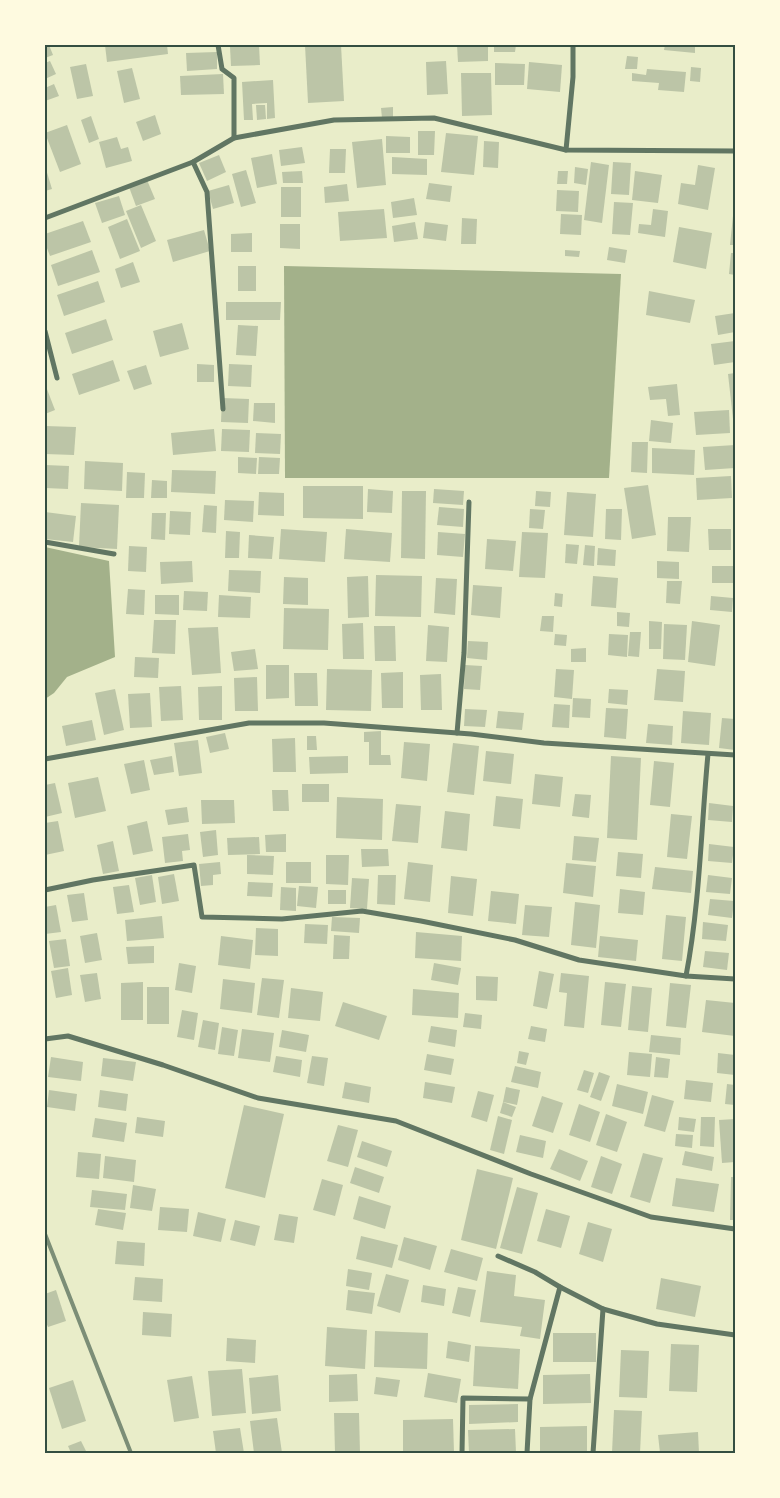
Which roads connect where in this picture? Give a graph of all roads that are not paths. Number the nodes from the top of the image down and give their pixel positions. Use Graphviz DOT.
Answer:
graph roads {
  1 [pos="218,45"];
  2 [pos="573,45"];
  3 [pos="234,138"];
  4 [pos="566,150"];
  5 [pos="735,151"];
  6 [pos="193,162"];
  7 [pos="45,218"];
  8 [pos="45,331"];
  9 [pos="57,378"];
  10 [pos="222,410"];
  11 [pos="469,502"];
  12 [pos="45,542"];
  13 [pos="114,554"];
  14 [pos="457,733"];
  15 [pos="708,754"];
  16 [pos="735,755"];
  17 [pos="45,760"];
  18 [pos="45,890"];
  19 [pos="686,976"];
  20 [pos="735,979"];
  21 [pos="45,1039"];
  22 [pos="735,1229"];
  23 [pos="498,1256"];
  24 [pos="560,1287"];
  25 [pos="603,1309"];
  26 [pos="735,1336"];
  27 [pos="530,1399"];
  28 [pos="462,1453"];
  29 [pos="527,1453"];
  30 [pos="592,1453"];
  1 -- 3 [label="street"];
  2 -- 4 [label="street"];
  3 -- 4 [label="street"];
  3 -- 6 [label="street"];
  4 -- 5 [label="street"];
  6 -- 7 [label="street"];
  6 -- 10 [label="street"];
  8 -- 9 [label="street"];
  11 -- 14 [label="street"];
  12 -- 13 [label="street"];
  14 -- 15 [label="street"];
  14 -- 17 [label="street"];
  15 -- 16 [label="street"];
  15 -- 19 [label="street"];
  18 -- 19 [label="street"];
  19 -- 20 [label="street"];
  21 -- 22 [label="street"];
  23 -- 24 [label="street"];
  24 -- 25 [label="street"];
  24 -- 27 [label="street"];
  25 -- 26 [label="street"];
  25 -- 30 [label="street"];
  27 -- 28 [label="street"];
  27 -- 29 [label="street"];
}
